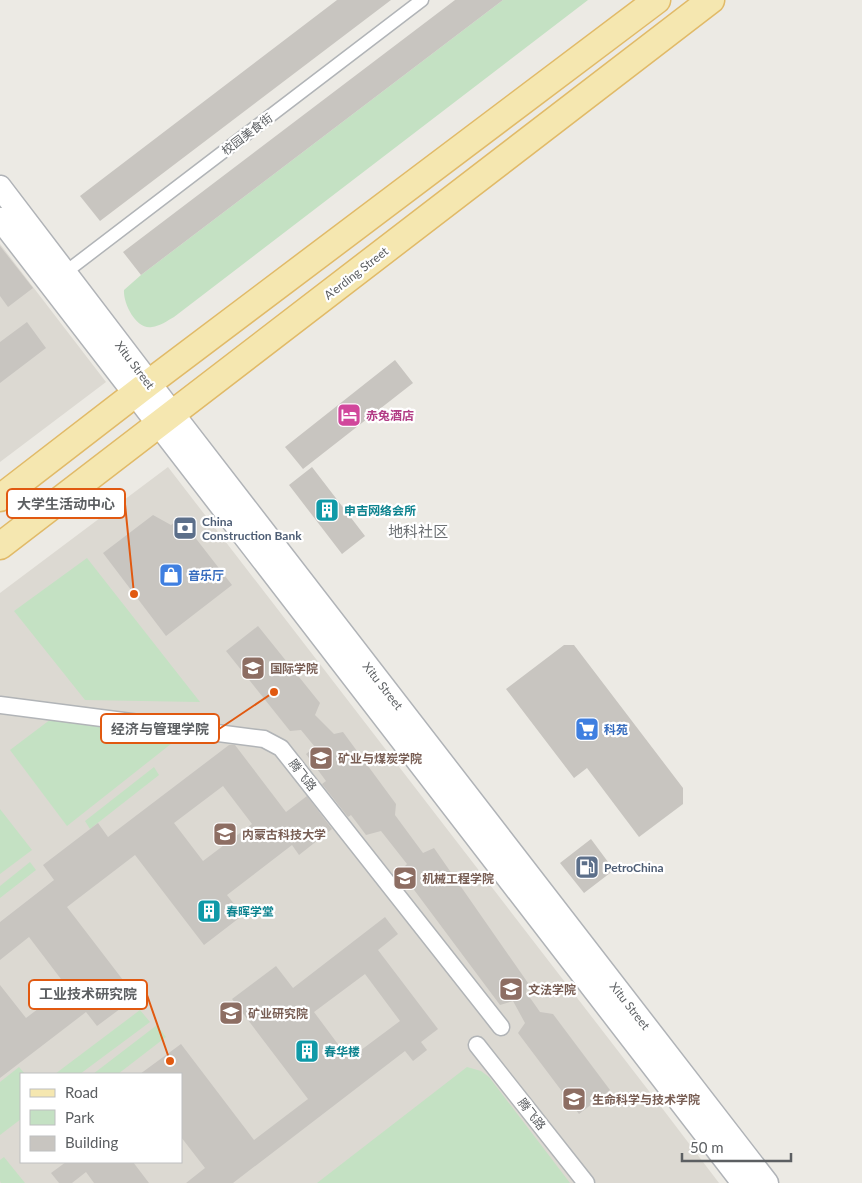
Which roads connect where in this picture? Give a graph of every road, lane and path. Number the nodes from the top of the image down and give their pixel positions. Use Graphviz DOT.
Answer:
graph roads {
  1 [pos="422,0"];
  2 [pos="657,0"];
  3 [pos="711,0"];
  4 [pos="0,187"];
  5 [pos="0,219"];
  6 [pos="71,268"];
  7 [pos="142,388"];
  8 [pos="166,419"];
  9 [pos="0,498"];
  10 [pos="0,546"];
  11 [pos="0,705"];
  12 [pos="501,1027"];
  13 [pos="477,1046"];
  14 [pos="586,1183"];
  15 [pos="743,1183"];
  16 [pos="767,1183"];
  1 -- 6 [label="street, 校园美食街"];
  2 -- 7 [label="main road"];
  3 -- 8 [label="main road, A'erding Street"];
  4 -- 7 [label="main road, Xitu Street"];
  5 -- 7 [label="main road, Xitu Street"];
  7 -- 8 [label="main road, Xitu Street"];
  7 -- 9 [label="main road"];
  8 -- 10 [label="main road, A'erding Street"];
  8 -- 15 [label="main road, Xitu Street"];
  8 -- 16 [label="main road, Xitu Street"];
  11 -- 12 [label="street, 腾飞路"];
  13 -- 14 [label="street, 腾飞路"];
}
